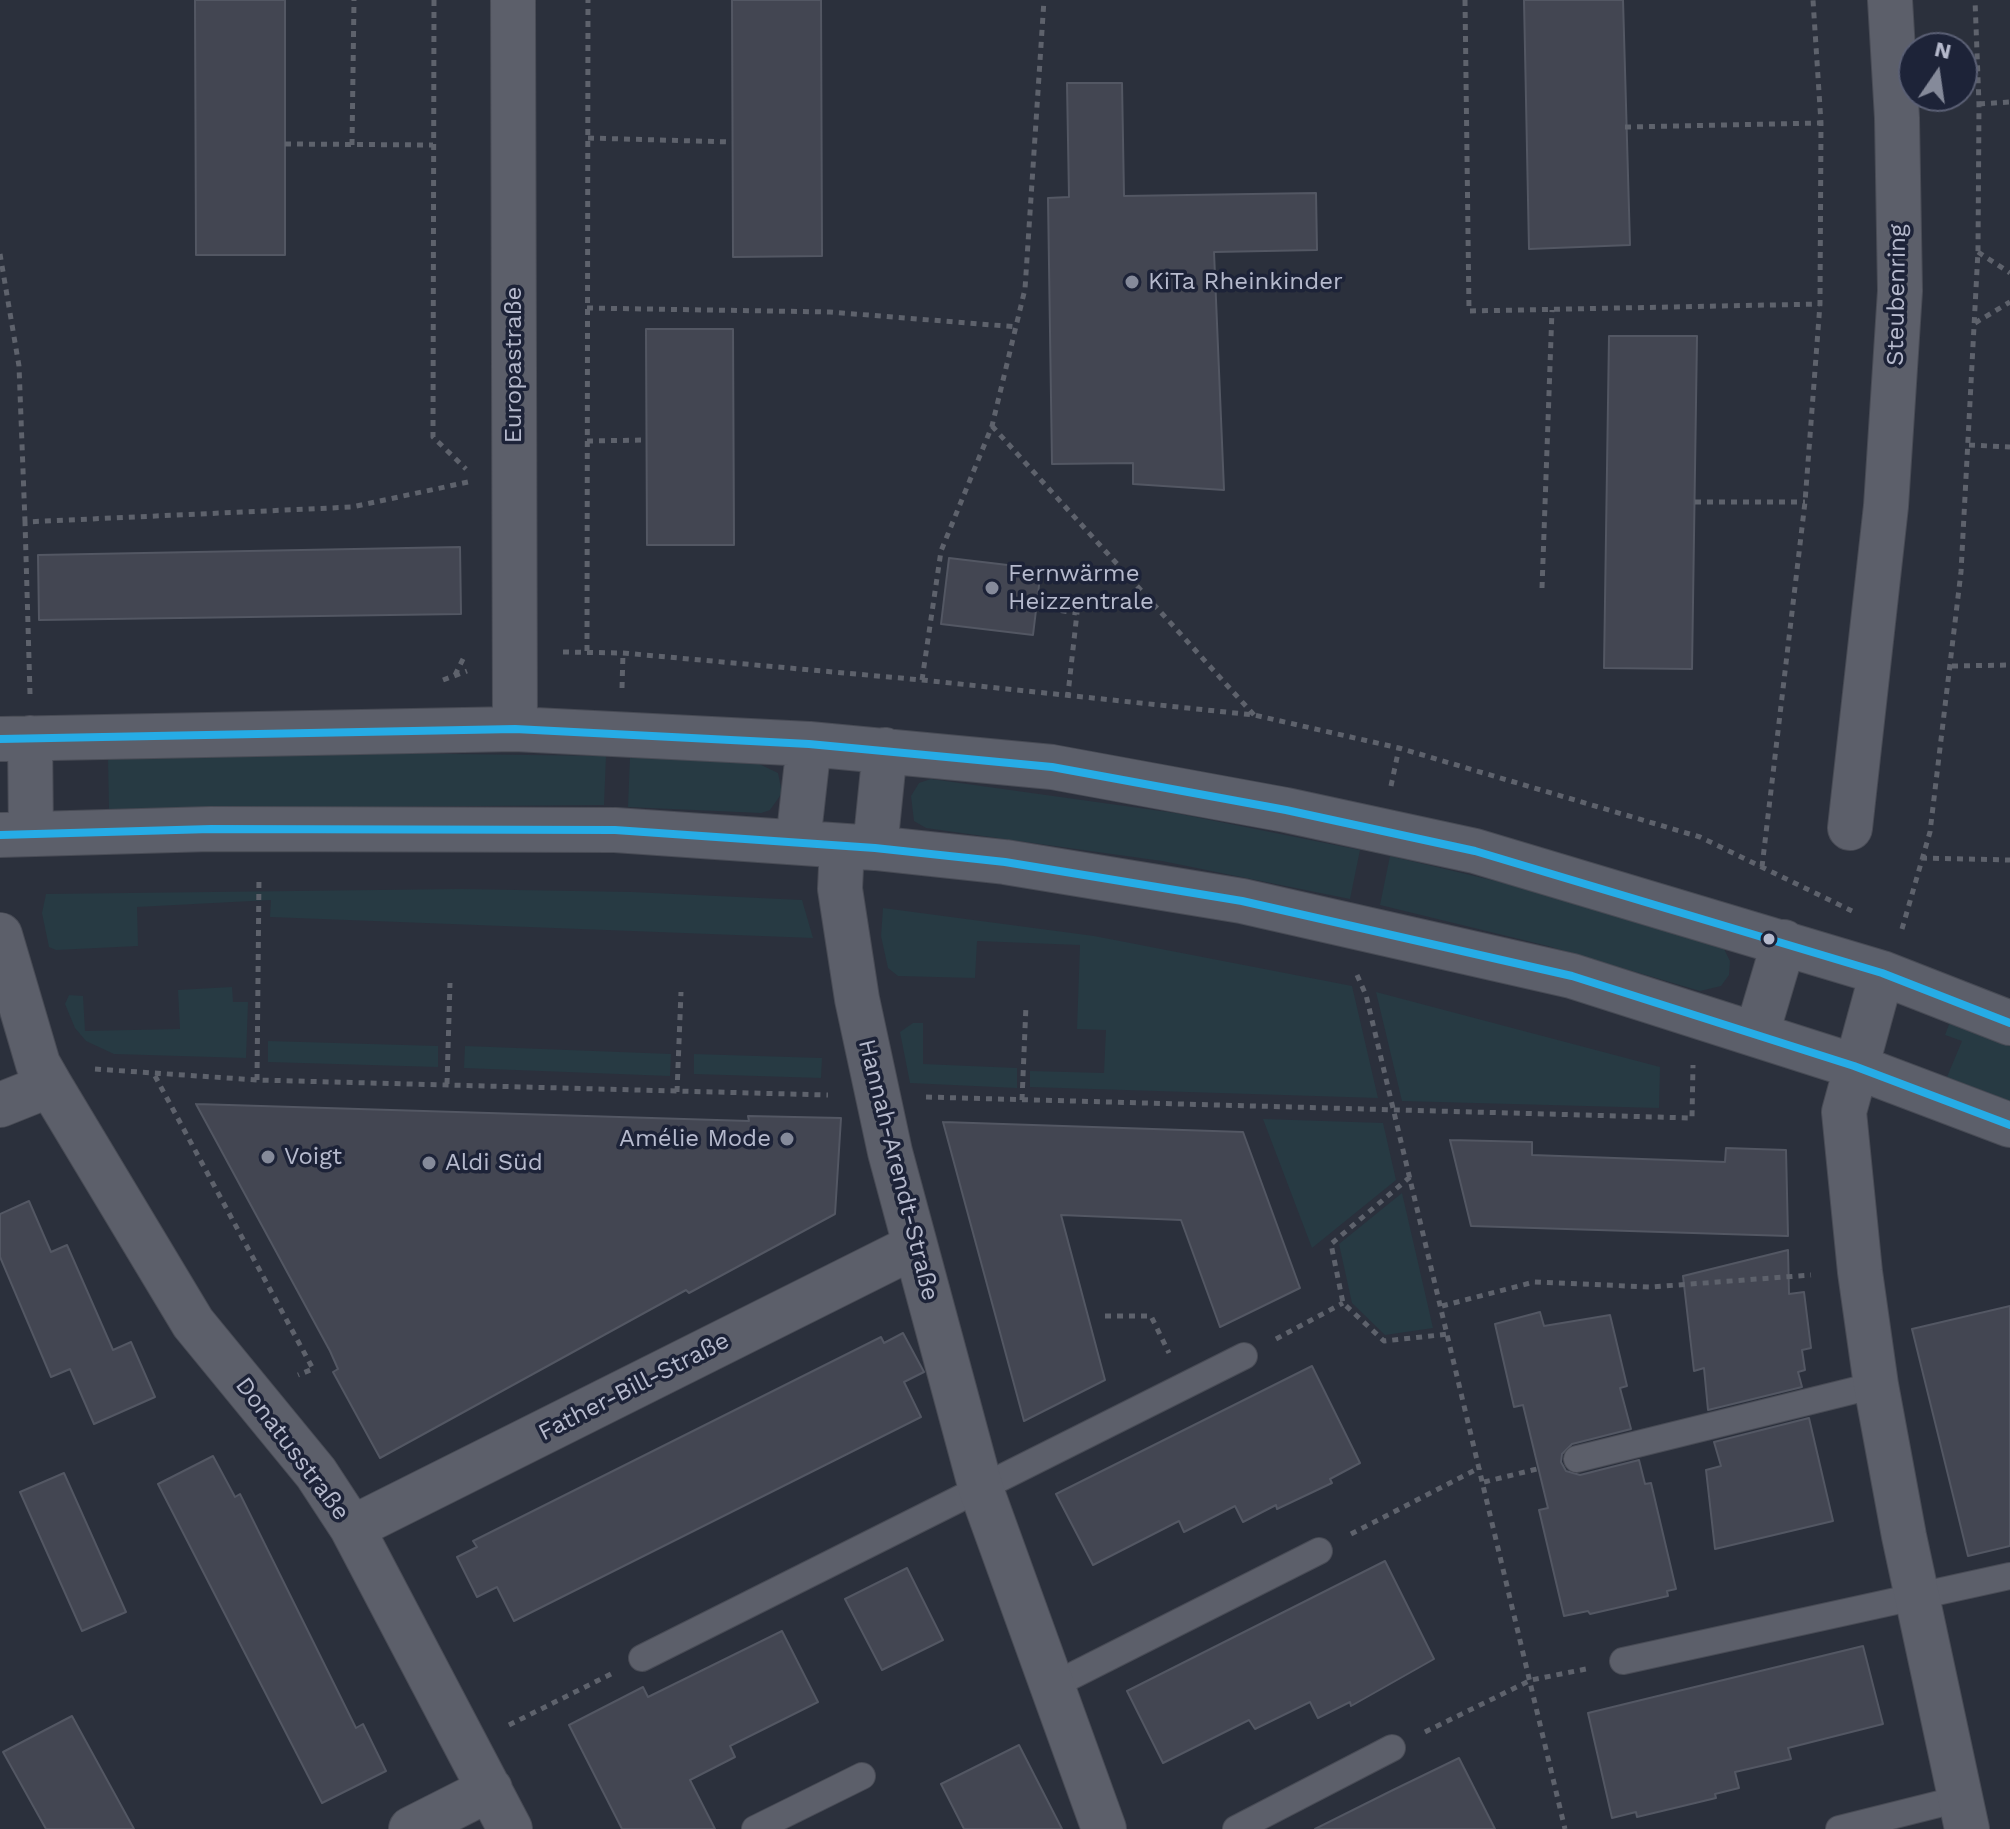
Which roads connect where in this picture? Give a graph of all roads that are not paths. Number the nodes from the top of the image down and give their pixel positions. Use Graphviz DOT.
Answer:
graph roads {
  1 [pos="513,0"];
  2 [pos="1890,0"];
  3 [pos="20,725"];
  4 [pos="515,729"];
  5 [pos="809,744"];
  6 [pos="885,750"];
  7 [pos="1850,828"];
  8 [pos="15,835"];
  9 [pos="798,842"];
  10 [pos="859,847"];
  11 [pos="0,935"];
  12 [pos="1784,942"];
  13 [pos="1882,973"];
  14 [pos="2010,1023"];
  15 [pos="1757,1033"];
  16 [pos="1854,1066"];
  17 [pos="50,1085"];
  18 [pos="0,1105"];
  19 [pos="2010,1125"];
  20 [pos="915,1246"];
  21 [pos="1244,1356"];
  22 [pos="1876,1385"];
  23 [pos="1577,1459"];
  24 [pos="981,1489"];
  25 [pos="352,1528"];
  26 [pos="1319,1551"];
  27 [pos="2010,1576"];
  28 [pos="1916,1599"];
  29 [pos="642,1658"];
  30 [pos="1623,1661"];
  31 [pos="1050,1687"];
  32 [pos="1392,1748"];
  33 [pos="862,1776"];
  34 [pos="490,1789"];
  35 [pos="1963,1814"];
  36 [pos="411,1829"];
  37 [pos="510,1829"];
  38 [pos="755,1829"];
  39 [pos="1104,1829"];
  40 [pos="1236,1829"];
  41 [pos="1839,1829"];
  1 -- 4 [label="street, Europastraße"];
  2 -- 7 [label="street, Steubenring"];
  3 -- 4 [label="street"];
  3 -- 8 [label="street"];
  4 -- 5 [label="street"];
  5 -- 6 [label="street"];
  5 -- 9 [label="street"];
  6 -- 10 [label="street, Hannah-Arendt-Straße"];
  6 -- 12 [label="street"];
  8 -- 9 [label="street"];
  9 -- 10 [label="street"];
  10 -- 15 [label="street"];
  10 -- 20 [label="street, Hannah-Arendt-Straße"];
  11 -- 17 [label="street, Donatusstraße"];
  12 -- 13 [label="street"];
  12 -- 15 [label="street"];
  13 -- 14 [label="street"];
  13 -- 16 [label="street"];
  15 -- 16 [label="street"];
  16 -- 19 [label="street"];
  16 -- 22 [label="street"];
  17 -- 18 [label="street"];
  17 -- 25 [label="street, Donatusstraße"];
  20 -- 24 [label="street, Hannah-Arendt-Straße"];
  20 -- 25 [label="street, Father-Bill-Straße"];
  21 -- 24 [label="lane"];
  22 -- 23 [label="lane"];
  22 -- 28 [label="street"];
  24 -- 29 [label="lane"];
  24 -- 31 [label="street, Hannah-Arendt-Straße"];
  25 -- 34 [label="street, Donatusstraße"];
  26 -- 31 [label="lane"];
  27 -- 28 [label="lane"];
  28 -- 30 [label="lane"];
  28 -- 35 [label="street"];
  31 -- 39 [label="street, Hannah-Arendt-Straße"];
  32 -- 40 [label="lane"];
  33 -- 38 [label="lane"];
  34 -- 36 [label="street"];
  34 -- 37 [label="street, Donatusstraße"];
  35 -- 41 [label="lane"];
}
